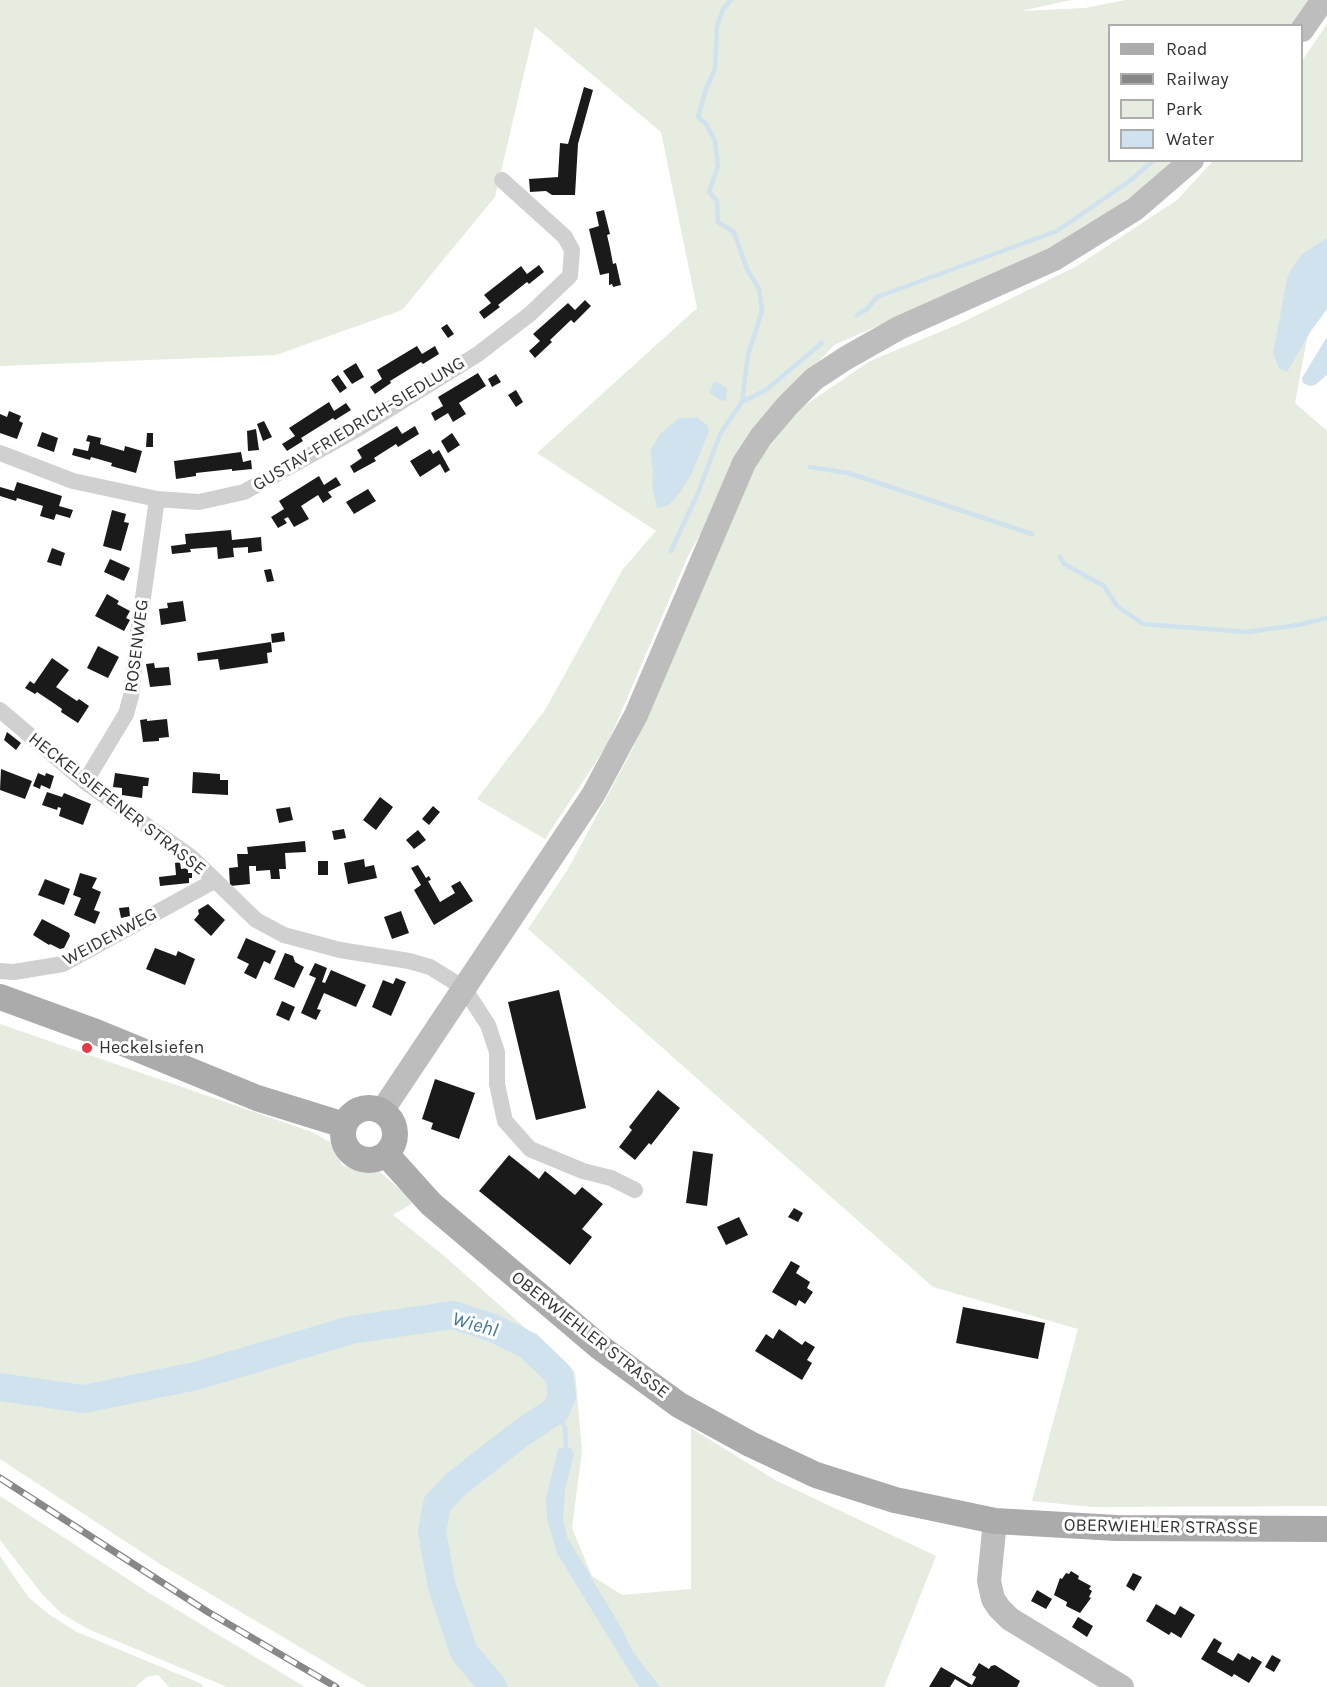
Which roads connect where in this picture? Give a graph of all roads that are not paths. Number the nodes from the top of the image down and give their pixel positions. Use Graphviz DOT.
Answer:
graph roads {
  1 [pos="1323,0"];
  2 [pos="1303,29"];
  3 [pos="1190,162"];
  4 [pos="502,180"];
  5 [pos="0,453"];
  6 [pos="157,499"];
  7 [pos="0,710"];
  8 [pos="85,782"];
  9 [pos="214,881"];
  10 [pos="0,971"];
  11 [pos="464,988"];
  12 [pos="0,997"];
  13 [pos="382,1111"];
  14 [pos="344,1125"];
  15 [pos="386,1154"];
  16 [pos="635,1190"];
  17 [pos="995,1521"];
  18 [pos="1327,1528"];
  19 [pos="1122,1687"];
  1 -- 2 [label="main road"];
  3 -- 11 [label="main road"];
  4 -- 6 [label="street, GUSTAV-FRIEDRICH-SIEDLUNG"];
  5 -- 6 [label="street, GUSTAV-FRIEDRICH-SIEDLUNG"];
  6 -- 8 [label="street, ROSENWEG"];
  7 -- 8 [label="street, HECKELSIEFENER STRASSE"];
  8 -- 9 [label="street, HECKELSIEFENER STRASSE"];
  9 -- 10 [label="street, WEIDENWEG"];
  9 -- 11 [label="street, HECKELSIEFENER STRASSE"];
  11 -- 13 [label="main road"];
  11 -- 16 [label="street"];
  12 -- 14 [label="main road"];
  13 -- 14 [label="main road"];
  13 -- 15 [label="main road"];
  14 -- 15 [label="main road"];
  15 -- 17 [label="main road, OBERWIEHLER STRASSE"];
  17 -- 18 [label="main road, OBERWIEHLER STRASSE"];
  17 -- 19 [label="main road"];
}
